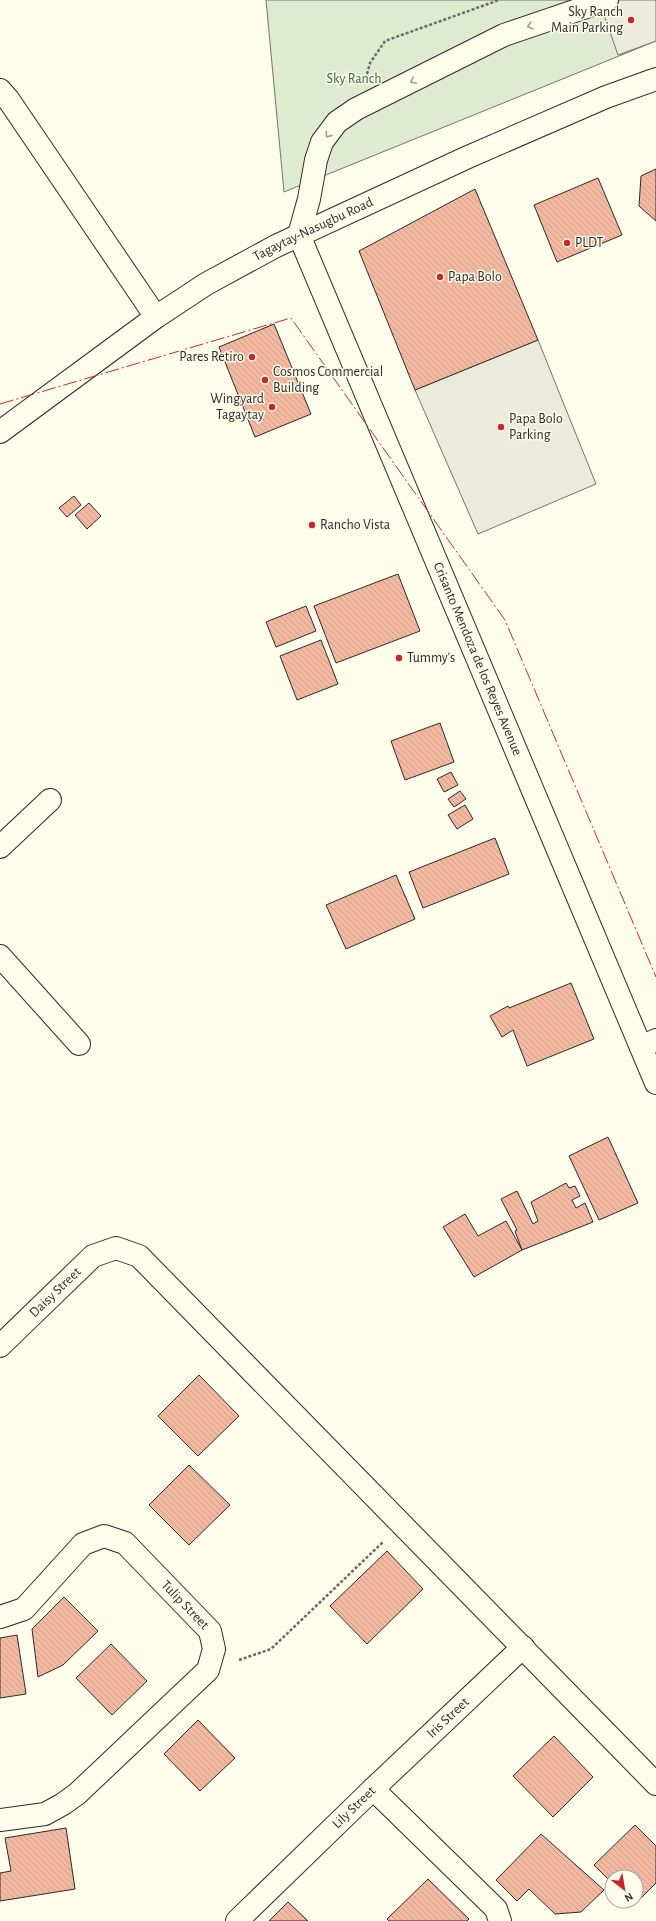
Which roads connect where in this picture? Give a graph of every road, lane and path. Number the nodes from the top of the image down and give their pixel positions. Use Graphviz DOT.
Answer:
graph roads {
  1 [pos="498,0"];
  2 [pos="607,0"];
  3 [pos="656,79"];
  4 [pos="0,90"];
  5 [pos="356,109"];
  6 [pos="299,235"];
  7 [pos="156,317"];
  8 [pos="0,432"];
  9 [pos="50,800"];
  10 [pos="0,847"];
  11 [pos="0,956"];
  12 [pos="79,1044"];
  13 [pos="648,1044"];
  14 [pos="656,1083"];
  15 [pos="0,1346"];
  16 [pos="402,1524"];
  17 [pos="0,1617"];
  18 [pos="523,1647"];
  19 [pos="208,1670"];
  20 [pos="656,1784"];
  21 [pos="373,1789"];
  22 [pos="0,1820"];
  23 [pos="237,1921"];
  24 [pos="500,1921"];
  1 -- 5 [label="path"];
  2 -- 5 [label="street, one-way"];
  3 -- 6 [label="street, Tagaytay-Nasugbu Road"];
  4 -- 7 [label="street"];
  5 -- 6 [label="street, one-way"];
  6 -- 7 [label="street, Tagaytay-Nasugbu Road"];
  6 -- 13 [label="street, Crisanto Mendoza de los Reyes Avenue"];
  7 -- 8 [label="street, Tagaytay-Nasugbu Road"];
  9 -- 10 [label="street"];
  11 -- 12 [label="street"];
  13 -- 14 [label="street, Crisanto Mendoza de los Reyes Avenue"];
  15 -- 16 [label="street, Daisy Street"];
  16 -- 18 [label="street"];
  16 -- 19 [label="path"];
  17 -- 19 [label="street, Tulip Street"];
  18 -- 20 [label="street"];
  18 -- 21 [label="street, Iris Street"];
  19 -- 22 [label="street"];
  21 -- 23 [label="street, Lily Street"];
  21 -- 24 [label="street, Lily Street"];
}
